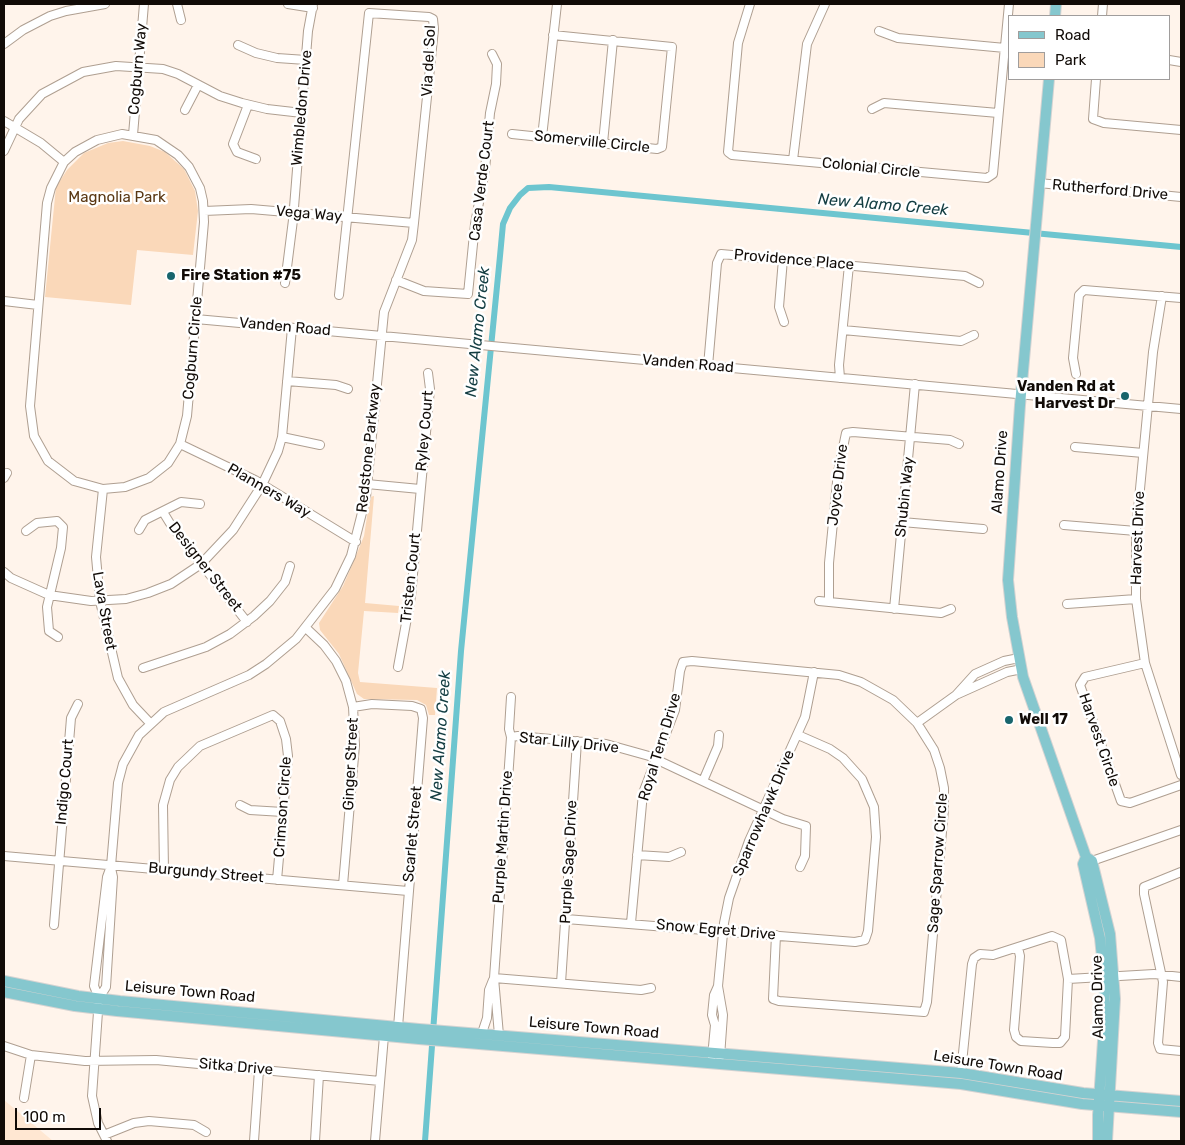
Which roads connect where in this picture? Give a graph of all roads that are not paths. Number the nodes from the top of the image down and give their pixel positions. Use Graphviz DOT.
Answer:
graph roads {
  1 [pos="105,4"];
  2 [pos="144,4"];
  3 [pos="177,4"];
  4 [pos="288,4"];
  5 [pos="557,4"];
  6 [pos="750,4"];
  7 [pos="825,4"];
  8 [pos="1009,4"];
  9 [pos="313,6"];
  10 [pos="181,20"];
  11 [pos="879,31"];
  12 [pos="553,35"];
  13 [pos="613,40"];
  14 [pos="4,44"];
  15 [pos="238,45"];
  16 [pos="1005,48"];
  17 [pos="492,54"];
  18 [pos="306,60"];
  19 [pos="138,66"];
  20 [pos="1049,80"];
  21 [pos="1096,80"];
  22 [pos="198,85"];
  23 [pos="248,104"];
  24 [pos="872,108"];
  25 [pos="184,110"];
  26 [pos="302,113"];
  27 [pos="998,113"];
  28 [pos="4,121"];
  29 [pos="14,127"];
  30 [pos="1181,130"];
  31 [pos="512,134"];
  32 [pos="133,135"];
  33 [pos="542,137"];
  34 [pos="603,143"];
  35 [pos="4,151"];
  36 [pos="256,159"];
  37 [pos="793,160"];
  38 [pos="64,162"];
  39 [pos="1039,183"];
  40 [pos="1181,197"];
  41 [pos="204,211"];
  42 [pos="293,213"];
  43 [pos="349,218"];
  44 [pos="414,223"];
  45 [pos="784,259"];
  46 [pos="849,265"];
  47 [pos="396,280"];
  48 [pos="285,283"];
  49 [pos="979,283"];
  50 [pos="340,296"];
  51 [pos="1162,296"];
  52 [pos="1181,298"];
  53 [pos="4,302"];
  54 [pos="38,305"];
  55 [pos="196,319"];
  56 [pos="784,322"];
  57 [pos="292,328"];
  58 [pos="843,330"];
  59 [pos="974,335"];
  60 [pos="380,336"];
  61 [pos="708,366"];
  62 [pos="428,374"];
  63 [pos="1076,374"];
  64 [pos="840,378"];
  65 [pos="287,381"];
  66 [pos="916,384"];
  67 [pos="348,389"];
  68 [pos="1021,393"];
  69 [pos="1148,405"];
  70 [pos="1181,409"];
  71 [pos="282,436"];
  72 [pos="911,437"];
  73 [pos="180,444"];
  74 [pos="958,444"];
  75 [pos="320,445"];
  76 [pos="1074,447"];
  77 [pos="1144,453"];
  78 [pos="367,484"];
  79 [pos="262,485"];
  80 [pos="420,488"];
  81 [pos="103,489"];
  82 [pos="200,504"];
  83 [pos="163,512"];
  84 [pos="902,522"];
  85 [pos="1064,525"];
  86 [pos="139,530"];
  87 [pos="983,530"];
  88 [pos="26,531"];
  89 [pos="1136,531"];
  90 [pos="356,542"];
  91 [pos="202,564"];
  92 [pos="290,566"];
  93 [pos="4,572"];
  94 [pos="49,595"];
  95 [pos="1136,599"];
  96 [pos="100,601"];
  97 [pos="819,601"];
  98 [pos="829,602"];
  99 [pos="1067,604"];
  100 [pos="894,609"];
  101 [pos="951,610"];
  102 [pos="247,622"];
  103 [pos="306,628"];
  104 [pos="58,637"];
  105 [pos="1019,658"];
  106 [pos="683,662"];
  107 [pos="1145,663"];
  108 [pos="398,667"];
  109 [pos="143,668"];
  110 [pos="1022,669"];
  111 [pos="814,672"];
  112 [pos="956,695"];
  113 [pos="511,697"];
  114 [pos="78,704"];
  115 [pos="354,707"];
  116 [pos="150,723"];
  117 [pos="917,723"];
  118 [pos="798,735"];
  119 [pos="719,736"];
  120 [pos="511,737"];
  121 [pos="577,741"];
  122 [pos="655,759"];
  123 [pos="1181,776"];
  124 [pos="703,781"];
  125 [pos="1181,785"];
  126 [pos="240,805"];
  127 [pos="764,810"];
  128 [pos="283,812"];
  129 [pos="1181,830"];
  130 [pos="681,852"];
  131 [pos="637,854"];
  132 [pos="4,856"];
  133 [pos="59,861"];
  134 [pos="1087,861"];
  135 [pos="111,866"];
  136 [pos="800,867"];
  137 [pos="164,870"];
  138 [pos="1181,872"];
  139 [pos="277,880"];
  140 [pos="343,885"];
  141 [pos="408,891"];
  142 [pos="566,919"];
  143 [pos="631,923"];
  144 [pos="54,925"];
  145 [pos="723,931"];
  146 [pos="776,935"];
  147 [pos="1018,948"];
  148 [pos="1162,974"];
  149 [pos="1109,977"];
  150 [pos="1181,977"];
  151 [pos="494,978"];
  152 [pos="1068,979"];
  153 [pos="4,981"];
  154 [pos="561,983"];
  155 [pos="651,988"];
  156 [pos="4,992"];
  157 [pos="98,1003"];
  158 [pos="398,1026"];
  159 [pos="419,1034"];
  160 [pos="482,1034"];
  161 [pos="499,1035"];
  162 [pos="384,1036"];
  163 [pos="450,1036"];
  164 [pos="4,1046"];
  165 [pos="1181,1052"];
  166 [pos="31,1055"];
  167 [pos="716,1058"];
  168 [pos="93,1061"];
  169 [pos="259,1070"];
  170 [pos="961,1072"];
  171 [pos="319,1075"];
  172 [pos="380,1080"];
  173 [pos="1105,1095"];
  174 [pos="24,1098"];
  175 [pos="1181,1101"];
  176 [pos="1104,1106"];
  177 [pos="1181,1112"];
  178 [pos="206,1132"];
  179 [pos="106,1138"];
  180 [pos="254,1141"];
  181 [pos="315,1141"];
  182 [pos="375,1141"];
  183 [pos="1098,1141"];
  184 [pos="1107,1141"];
  1 -- 14 [label="street"];
  2 -- 19 [label="street, Cogburn Way"];
  3 -- 10 [label="street"];
  4 -- 9 [label="street"];
  5 -- 12 [label="street"];
  6 -- 37 [label="street, Colonial Circle"];
  7 -- 37 [label="street"];
  8 -- 16 [label="street, Colonial Circle"];
  9 -- 18 [label="street, Wimbledon Drive"];
  11 -- 16 [label="street"];
  12 -- 13 [label="street, Somerville Circle"];
  12 -- 33 [label="street"];
  13 -- 34 [label="street"];
  13 -- 34 [label="street, Somerville Circle"];
  15 -- 18 [label="street"];
  16 -- 27 [label="street, Colonial Circle"];
  17 -- 47 [label="street, Casa Verde Court"];
  18 -- 26 [label="street, Wimbledon Drive"];
  19 -- 22 [label="street"];
  19 -- 29 [label="street"];
  19 -- 32 [label="street, Cogburn Way"];
  20 -- 39 [label="main road, Alamo Drive"];
  21 -- 30 [label="street"];
  22 -- 23 [label="street"];
  22 -- 25 [label="street"];
  23 -- 26 [label="street"];
  23 -- 36 [label="street"];
  24 -- 27 [label="street"];
  26 -- 42 [label="street, Wimbledon Drive"];
  27 -- 37 [label="street, Colonial Circle"];
  28 -- 29 [label="street"];
  29 -- 35 [label="street"];
  29 -- 38 [label="street"];
  31 -- 33 [label="street, Somerville Circle"];
  32 -- 38 [label="street, Cogburn Circle"];
  32 -- 41 [label="street, Cogburn Circle"];
  33 -- 34 [label="street, Somerville Circle"];
  38 -- 54 [label="street, Cogburn Circle"];
  39 -- 40 [label="street, Rutherford Drive"];
  39 -- 68 [label="main road, Alamo Drive"];
  41 -- 42 [label="street, Vega Way"];
  41 -- 55 [label="street, Cogburn Circle"];
  42 -- 43 [label="street, Vega Way"];
  42 -- 48 [label="street, Wimbledon Drive"];
  43 -- 44 [label="street, Vega Way"];
  43 -- 44 [label="street, Via del Sol"];
  43 -- 50 [label="street"];
  44 -- 47 [label="street, Via del Sol"];
  45 -- 46 [label="street, Providence Place"];
  45 -- 56 [label="street"];
  45 -- 61 [label="street, Providence Place"];
  46 -- 49 [label="street, Providence Place"];
  46 -- 58 [label="street"];
  47 -- 60 [label="street, Via del Sol"];
  51 -- 52 [label="street"];
  51 -- 63 [label="street"];
  51 -- 69 [label="street, Harvest Drive"];
  53 -- 54 [label="street"];
  54 -- 81 [label="street, Cogburn Circle"];
  55 -- 57 [label="street, Vanden Road"];
  55 -- 73 [label="street, Cogburn Circle"];
  57 -- 60 [label="street, Vanden Road"];
  57 -- 65 [label="street"];
  58 -- 59 [label="street"];
  58 -- 64 [label="street"];
  60 -- 61 [label="street, Vanden Road"];
  60 -- 78 [label="street, Redstone Parkway"];
  61 -- 64 [label="street, Vanden Road"];
  62 -- 80 [label="street, Ryley Court"];
  64 -- 66 [label="street, Vanden Road"];
  65 -- 67 [label="street"];
  65 -- 71 [label="street"];
  66 -- 68 [label="street, Vanden Road"];
  66 -- 72 [label="street, Shubin Way"];
  68 -- 69 [label="street, Vanden Road"];
  68 -- 105 [label="main road, Alamo Drive"];
  69 -- 70 [label="street, Vanden Road"];
  69 -- 77 [label="street, Harvest Drive"];
  71 -- 75 [label="street"];
  71 -- 79 [label="street"];
  72 -- 74 [label="street"];
  72 -- 84 [label="street, Shubin Way"];
  72 -- 98 [label="street, Joyce Drive"];
  73 -- 79 [label="street, Planners Way"];
  73 -- 81 [label="street, Cogburn Circle"];
  76 -- 77 [label="street"];
  77 -- 89 [label="street, Harvest Drive"];
  78 -- 80 [label="street"];
  78 -- 90 [label="street, Redstone Parkway"];
  79 -- 90 [label="street, Planners Way"];
  79 -- 91 [label="street"];
  80 -- 108 [label="street, Tristen Court"];
  81 -- 96 [label="street, Lava Street"];
  82 -- 83 [label="street"];
  83 -- 86 [label="street"];
  83 -- 91 [label="street, Designer Street"];
  84 -- 87 [label="street"];
  84 -- 100 [label="street, Shubin Way"];
  85 -- 89 [label="street"];
  88 -- 94 [label="street"];
  89 -- 95 [label="street, Harvest Drive"];
  90 -- 103 [label="street, Redstone Parkway"];
  91 -- 96 [label="street"];
  91 -- 102 [label="street, Designer Street"];
  92 -- 102 [label="street"];
  93 -- 94 [label="street"];
  94 -- 96 [label="street"];
  94 -- 104 [label="street"];
  95 -- 99 [label="street"];
  95 -- 107 [label="street, Harvest Drive"];
  96 -- 116 [label="street, Lava Street"];
  97 -- 98 [label="street"];
  98 -- 100 [label="street"];
  100 -- 101 [label="street"];
  102 -- 109 [label="street"];
  103 -- 115 [label="street, Ginger Street"];
  103 -- 116 [label="street, Redstone Parkway"];
  105 -- 110 [label="main road, Alamo Drive"];
  105 -- 112 [label="street"];
  106 -- 111 [label="street, Sage Sparrow Circle"];
  106 -- 122 [label="street, Royal Tern Drive"];
  107 -- 123 [label="street, Harvest Drive"];
  107 -- 125 [label="street, Harvest Circle"];
  110 -- 112 [label="street"];
  110 -- 134 [label="main road, Alamo Drive"];
  111 -- 117 [label="street, Sage Sparrow Circle"];
  111 -- 118 [label="street, Sparrowhawk Drive"];
  112 -- 117 [label="street"];
  113 -- 120 [label="street, Purple Martin Drive"];
  114 -- 133 [label="street, Indigo Court"];
  115 -- 140 [label="street, Ginger Street"];
  115 -- 141 [label="street, Scarlet Street"];
  116 -- 135 [label="street, Redstone Parkway"];
  117 -- 146 [label="street, Sage Sparrow Circle"];
  118 -- 127 [label="street, Sparrowhawk Drive"];
  118 -- 146 [label="street, Snow Egret Drive"];
  119 -- 124 [label="street"];
  120 -- 121 [label="street, Star Lilly Drive"];
  120 -- 151 [label="street, Purple Martin Drive"];
  121 -- 122 [label="street, Star Lilly Drive"];
  121 -- 142 [label="street, Purple Sage Drive"];
  122 -- 124 [label="street, Star Lilly Drive"];
  122 -- 131 [label="street, Royal Tern Drive"];
  124 -- 127 [label="street, Star Lilly Drive"];
  126 -- 128 [label="street"];
  127 -- 136 [label="street, Star Lilly Drive"];
  127 -- 145 [label="street, Sparrowhawk Drive"];
  128 -- 137 [label="street, Crimson Circle"];
  128 -- 139 [label="street, Crimson Circle"];
  129 -- 134 [label="street"];
  130 -- 131 [label="street"];
  131 -- 143 [label="street, Royal Tern Drive"];
  132 -- 133 [label="street, Burgundy Street"];
  133 -- 135 [label="street, Burgundy Street"];
  133 -- 144 [label="street, Indigo Court"];
  134 -- 149 [label="main road, Alamo Drive"];
  135 -- 137 [label="street, Burgundy Street"];
  135 -- 157 [label="street, Redstone Parkway"];
  135 -- 157 [label="street, Redstone Parkway"];
  137 -- 139 [label="street, Burgundy Street"];
  138 -- 148 [label="street"];
  139 -- 140 [label="street, Burgundy Street"];
  140 -- 141 [label="street, Burgundy Street"];
  141 -- 158 [label="street, Scarlet Street"];
  142 -- 143 [label="street, Snow Egret Drive"];
  142 -- 154 [label="street, Purple Sage Drive"];
  143 -- 145 [label="street, Snow Egret Drive"];
  145 -- 146 [label="street, Snow Egret Drive"];
  145 -- 167 [label="street, Sparrowhawk Drive"];
  147 -- 152 [label="street"];
  147 -- 152 [label="street"];
  147 -- 170 [label="street"];
  148 -- 149 [label="street"];
  148 -- 150 [label="street"];
  148 -- 165 [label="street"];
  149 -- 152 [label="street"];
  149 -- 173 [label="main road, Alamo Drive"];
  151 -- 154 [label="street"];
  151 -- 160 [label="street, Purple Martin Drive"];
  151 -- 161 [label="street, Purple Martin Drive"];
  153 -- 157 [label="main road, Leisure Town Road"];
  154 -- 155 [label="street"];
  156 -- 157 [label="main road, Leisure Town Road"];
  157 -- 158 [label="main road, Leisure Town Road"];
  157 -- 162 [label="main road, Leisure Town Road"];
  157 -- 168 [label="street"];
  158 -- 159 [label="main road, Leisure Town Road"];
  159 -- 162 [label="main road, Leisure Town Road"];
  159 -- 163 [label="main road, Leisure Town Road"];
  160 -- 161 [label="main road, Leisure Town Road"];
  160 -- 163 [label="main road, Leisure Town Road"];
  161 -- 167 [label="main road, Leisure Town Road"];
  162 -- 172 [label="street"];
  163 -- 167 [label="main road, Leisure Town Road"];
  164 -- 166 [label="street, Sitka Drive"];
  166 -- 168 [label="street, Sitka Drive"];
  166 -- 174 [label="street"];
  167 -- 170 [label="main road, Leisure Town Road"];
  167 -- 176 [label="main road, Leisure Town Road"];
  168 -- 169 [label="street, Sitka Drive"];
  168 -- 179 [label="street"];
  169 -- 171 [label="street, Sitka Drive"];
  169 -- 180 [label="street"];
  170 -- 173 [label="main road, Leisure Town Road"];
  171 -- 172 [label="street, Sitka Drive"];
  171 -- 181 [label="street"];
  172 -- 182 [label="street"];
  173 -- 175 [label="main road, Leisure Town Road"];
  173 -- 176 [label="main road, Alamo Drive"];
  176 -- 177 [label="main road, Leisure Town Road"];
  176 -- 183 [label="main road, Alamo Drive"];
  176 -- 184 [label="main road, Alamo Drive"];
  178 -- 179 [label="street"];
}
